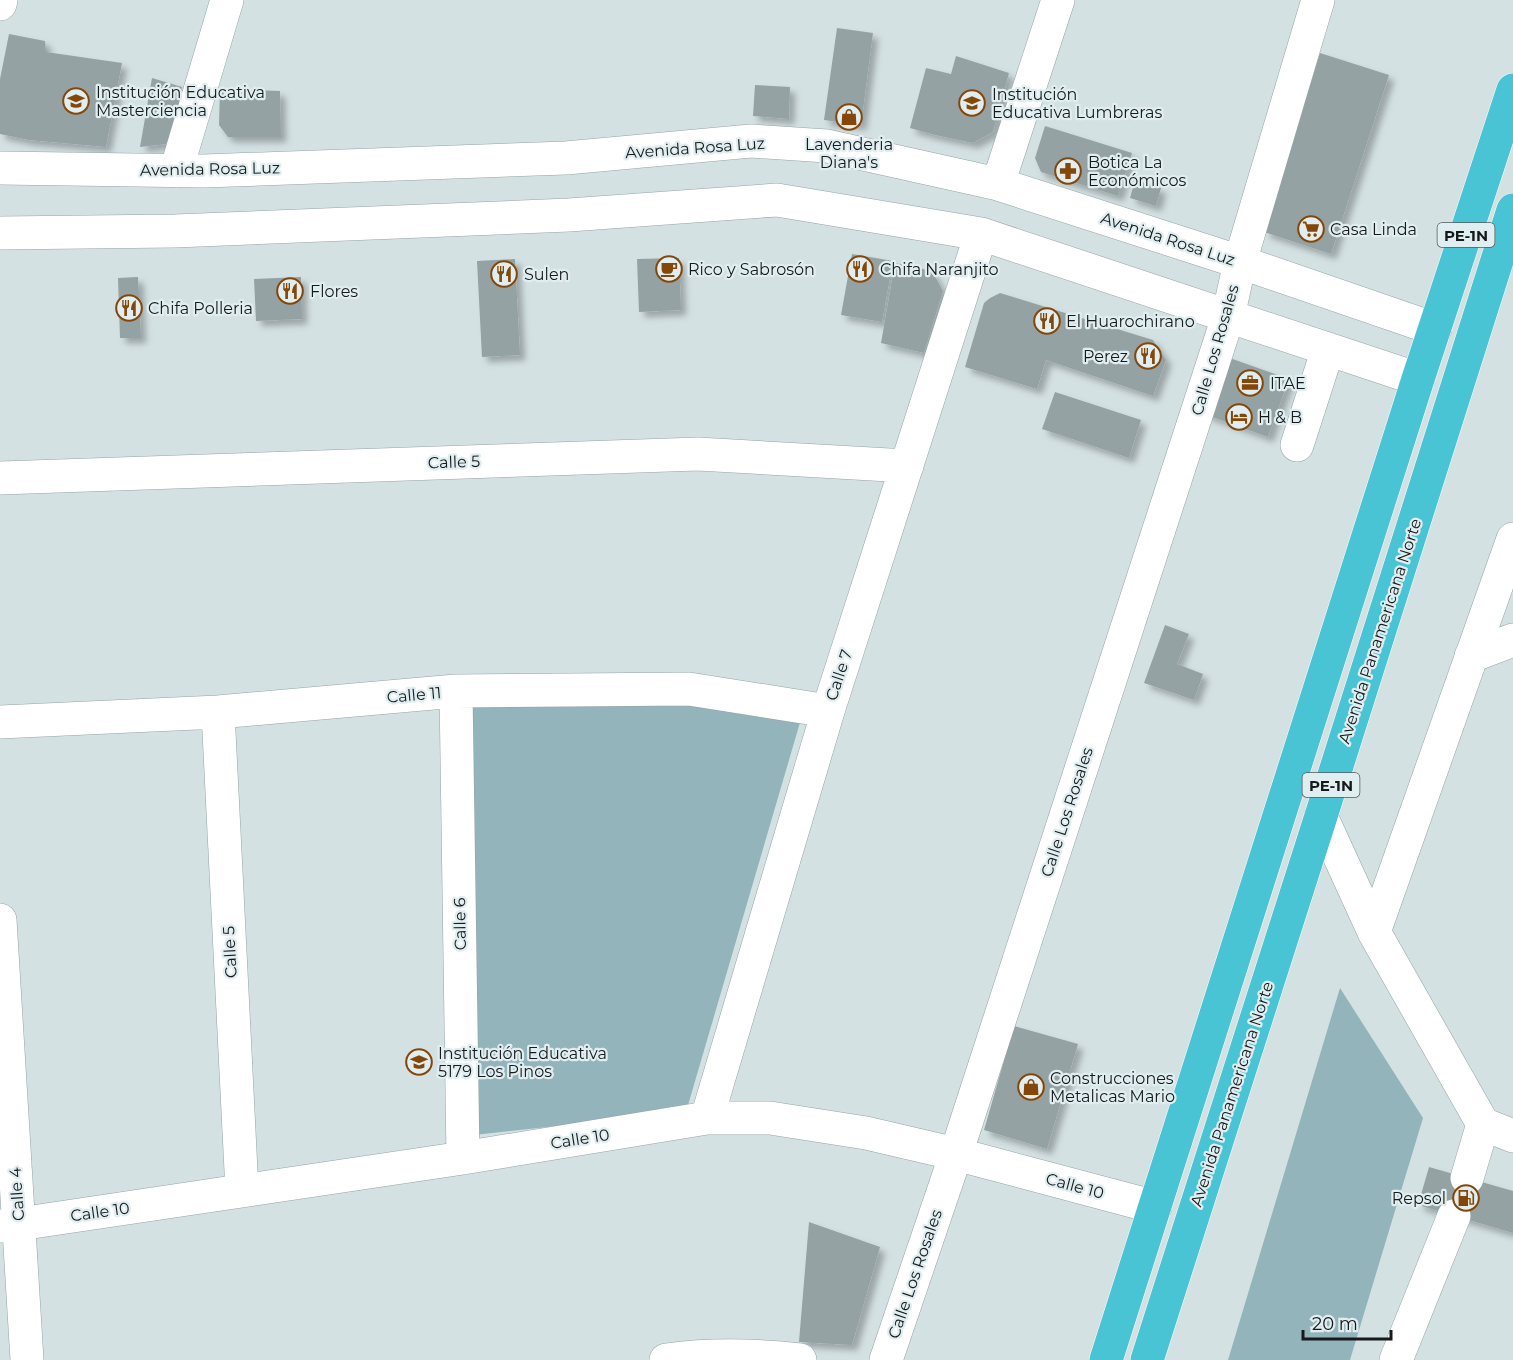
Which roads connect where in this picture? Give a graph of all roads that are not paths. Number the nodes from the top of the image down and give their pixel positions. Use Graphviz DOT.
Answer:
graph roads {
  1 [pos="1,0"];
  2 [pos="227,0"];
  3 [pos="1058,0"];
  4 [pos="1318,0"];
  5 [pos="0,4"];
  6 [pos="1513,90"];
  7 [pos="0,168"];
  8 [pos="176,171"];
  9 [pos="998,184"];
  10 [pos="1511,220"];
  11 [pos="0,233"];
  12 [pos="981,234"];
  13 [pos="1240,262"];
  14 [pos="1228,317"];
  15 [pos="1435,329"];
  16 [pos="1328,350"];
  17 [pos="1418,379"];
  18 [pos="1297,446"];
  19 [pos="907,466"];
  20 [pos="0,478"];
  21 [pos="1513,539"];
  22 [pos="1513,640"];
  23 [pos="1471,656"];
  24 [pos="456,691"];
  25 [pos="828,711"];
  26 [pos="218,712"];
  27 [pos="0,722"];
  28 [pos="1321,816"];
  29 [pos="0,920"];
  30 [pos="1374,932"];
  31 [pos="706,1118"];
  32 [pos="1483,1124"];
  33 [pos="1513,1136"];
  34 [pos="956,1154"];
  35 [pos="463,1158"];
  36 [pos="1467,1178"];
  37 [pos="242,1191"];
  38 [pos="1155,1207"];
  39 [pos="1454,1216"];
  40 [pos="9,1225"];
  41 [pos="27,1360"];
  42 [pos="666,1360"];
  43 [pos="800,1360"];
  44 [pos="886,1360"];
  45 [pos="1106,1360"];
  46 [pos="1147,1360"];
  47 [pos="1396,1360"];
  1 -- 5 [label="street"];
  2 -- 8 [label="street"];
  3 -- 9 [label="street"];
  4 -- 13 [label="street, Calle Los Rosales"];
  6 -- 15 [label="highway, PE-1N"];
  7 -- 8 [label="street, Avenida Rosa Luz"];
  8 -- 9 [label="street, Avenida Rosa Luz"];
  9 -- 13 [label="street, Avenida Rosa Luz"];
  10 -- 28 [label="highway, Avenida Panamericana Norte / PE-1N"];
  11 -- 12 [label="street"];
  12 -- 14 [label="street"];
  12 -- 19 [label="street, Calle 7"];
  13 -- 14 [label="street, Calle Los Rosales"];
  13 -- 15 [label="street, Avenida Rosa Luz"];
  14 -- 16 [label="street"];
  14 -- 34 [label="street, Calle Los Rosales"];
  15 -- 17 [label="highway, PE-1N"];
  16 -- 17 [label="street"];
  16 -- 18 [label="street"];
  17 -- 38 [label="highway, PE-1N"];
  19 -- 20 [label="street, Calle 5"];
  19 -- 25 [label="street, Calle 7"];
  21 -- 23 [label="street"];
  22 -- 23 [label="street"];
  23 -- 30 [label="street"];
  24 -- 25 [label="street, Calle 11"];
  24 -- 26 [label="street, Calle 11"];
  24 -- 35 [label="street, Calle 6"];
  25 -- 31 [label="street, Calle 7"];
  26 -- 27 [label="street, Calle 11"];
  26 -- 37 [label="street, Calle 5"];
  28 -- 30 [label="street"];
  28 -- 46 [label="highway, Avenida Panamericana Norte / PE-1N"];
  29 -- 40 [label="street, Calle 4"];
  30 -- 32 [label="street"];
  31 -- 34 [label="street, Calle 10"];
  31 -- 35 [label="street, Calle 10"];
  32 -- 33 [label="street"];
  32 -- 36 [label="street"];
  34 -- 38 [label="street, Calle 10"];
  34 -- 44 [label="street, Calle Los Rosales"];
  35 -- 37 [label="street, Calle 10"];
  37 -- 40 [label="street, Calle 10"];
  38 -- 45 [label="highway, PE-1N"];
  39 -- 47 [label="street"];
  40 -- 41 [label="street, Calle 4"];
  42 -- 43 [label="street"];
}
